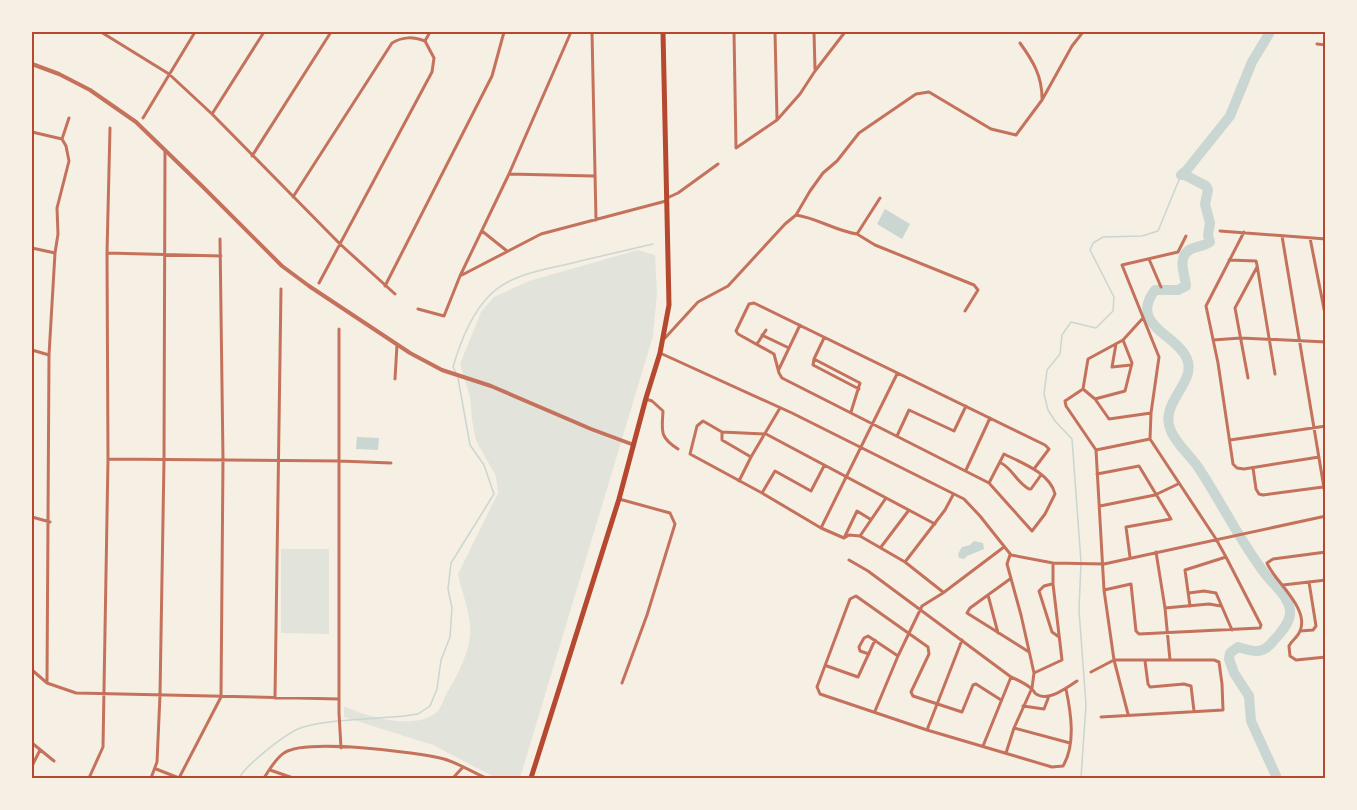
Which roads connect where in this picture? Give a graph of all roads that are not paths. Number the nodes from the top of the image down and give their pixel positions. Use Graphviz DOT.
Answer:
graph roads {
  1 [pos="101,32"];
  2 [pos="195,32"];
  3 [pos="264,32"];
  4 [pos="331,32"];
  5 [pos="430,32"];
  6 [pos="504,32"];
  7 [pos="571,32"];
  8 [pos="592,32"];
  9 [pos="663,32"];
  10 [pos="734,32"];
  11 [pos="775,32"];
  12 [pos="814,32"];
  13 [pos="845,32"];
  14 [pos="1083,32"];
  15 [pos="425,41"];
  16 [pos="1020,43"];
  17 [pos="1317,44"];
  18 [pos="1326,45"];
  19 [pos="32,64"];
  20 [pos="815,71"];
  21 [pos="169,74"];
  22 [pos="1042,100"];
  23 [pos="212,114"];
  24 [pos="69,118"];
  25 [pos="144,118"];
  26 [pos="777,120"];
  27 [pos="110,128"];
  28 [pos="32,132"];
  29 [pos="62,139"];
  30 [pos="165,149"];
  31 [pos="252,156"];
  32 [pos="718,164"];
  33 [pos="509,174"];
  34 [pos="594,176"];
  35 [pos="293,197"];
  36 [pos="880,198"];
  37 [pos="667,199"];
  38 [pos="796,215"];
  39 [pos="596,220"];
  40 [pos="482,231"];
  41 [pos="1221,231"];
  42 [pos="1244,232"];
  43 [pos="857,234"];
  44 [pos="1186,236"];
  45 [pos="1282,236"];
  46 [pos="1310,238"];
  47 [pos="220,239"];
  48 [pos="1326,239"];
  49 [pos="340,244"];
  50 [pos="32,248"];
  51 [pos="507,251"];
  52 [pos="55,253"];
  53 [pos="107,253"];
  54 [pos="165,254"];
  55 [pos="221,256"];
  56 [pos="1149,259"];
  57 [pos="1230,260"];
  58 [pos="1257,265"];
  59 [pos="460,276"];
  60 [pos="319,283"];
  61 [pos="385,286"];
  62 [pos="1161,288"];
  63 [pos="281,289"];
  64 [pos="395,294"];
  65 [pos="418,309"];
  66 [pos="965,311"];
  67 [pos="1143,318"];
  68 [pos="1326,319"];
  69 [pos="800,325"];
  70 [pos="339,329"];
  71 [pos="766,330"];
  72 [pos="762,335"];
  73 [pos="824,338"];
  74 [pos="1241,338"];
  75 [pos="664,339"];
  76 [pos="1123,340"];
  77 [pos="1213,340"];
  78 [pos="1269,340"];
  79 [pos="1300,341"];
  80 [pos="1326,342"];
  81 [pos="397,344"];
  82 [pos="757,344"];
  83 [pos="1116,344"];
  84 [pos="789,348"];
  85 [pos="32,350"];
  86 [pos="660,353"];
  87 [pos="50,355"];
  88 [pos="814,359"];
  89 [pos="1131,365"];
  90 [pos="779,369"];
  91 [pos="897,374"];
  92 [pos="1275,374"];
  93 [pos="1248,378"];
  94 [pos="395,379"];
  95 [pos="1083,389"];
  96 [pos="859,390"];
  97 [pos="646,399"];
  98 [pos="1095,399"];
  99 [pos="966,406"];
  100 [pos="780,408"];
  101 [pos="850,412"];
  102 [pos="1151,413"];
  103 [pos="990,418"];
  104 [pos="873,423"];
  105 [pos="1326,426"];
  106 [pos="1314,428"];
  107 [pos="722,432"];
  108 [pos="766,434"];
  109 [pos="897,436"];
  110 [pos="1150,439"];
  111 [pos="1230,440"];
  112 [pos="634,445"];
  113 [pos="861,448"];
  114 [pos="678,449"];
  115 [pos="1096,450"];
  116 [pos="751,457"];
  117 [pos="1319,457"];
  118 [pos="108,459"];
  119 [pos="223,459"];
  120 [pos="164,460"];
  121 [pos="278,460"];
  122 [pos="340,461"];
  123 [pos="1000,463"];
  124 [pos="391,464"];
  125 [pos="824,466"];
  126 [pos="1253,468"];
  127 [pos="1034,469"];
  128 [pos="966,470"];
  129 [pos="1097,474"];
  130 [pos="1041,476"];
  131 [pos="846,477"];
  132 [pos="740,481"];
  133 [pos="989,483"];
  134 [pos="1179,484"];
  135 [pos="1323,487"];
  136 [pos="762,493"];
  137 [pos="952,495"];
  138 [pos="1155,495"];
  139 [pos="886,498"];
  140 [pos="619,499"];
  141 [pos="1326,500"];
  142 [pos="1100,506"];
  143 [pos="909,510"];
  144 [pos="1326,516"];
  145 [pos="32,517"];
  146 [pos="870,519"];
  147 [pos="50,522"];
  148 [pos="935,524"];
  149 [pos="820,528"];
  150 [pos="860,536"];
  151 [pos="844,538"];
  152 [pos="1216,539"];
  153 [pos="881,547"];
  154 [pos="1004,547"];
  155 [pos="1156,552"];
  156 [pos="1326,552"];
  157 [pos="1011,555"];
  158 [pos="1227,557"];
  159 [pos="1130,558"];
  160 [pos="849,560"];
  161 [pos="905,562"];
  162 [pos="1053,563"];
  163 [pos="1104,564"];
  164 [pos="1010,579"];
  165 [pos="1326,580"];
  166 [pos="1309,582"];
  167 [pos="1053,584"];
  168 [pos="1283,585"];
  169 [pos="1104,590"];
  170 [pos="943,593"];
  171 [pos="1189,593"];
  172 [pos="988,595"];
  173 [pos="1190,606"];
  174 [pos="1221,606"];
  175 [pos="1165,608"];
  176 [pos="920,609"];
  177 [pos="1232,630"];
  178 [pos="1300,632"];
  179 [pos="908,633"];
  180 [pos="998,633"];
  181 [pos="1167,633"];
  182 [pos="1059,637"];
  183 [pos="875,640"];
  184 [pos="962,640"];
  185 [pos="1029,652"];
  186 [pos="869,654"];
  187 [pos="898,656"];
  188 [pos="1326,657"];
  189 [pos="1114,660"];
  190 [pos="1170,660"];
  191 [pos="1145,661"];
  192 [pos="826,666"];
  193 [pos="32,670"];
  194 [pos="1091,672"];
  195 [pos="1034,673"];
  196 [pos="1011,677"];
  197 [pos="1077,681"];
  198 [pos="47,683"];
  199 [pos="622,683"];
  200 [pos="1032,688"];
  201 [pos="1066,689"];
  202 [pos="104,695"];
  203 [pos="160,695"];
  204 [pos="1049,696"];
  205 [pos="221,697"];
  206 [pos="275,698"];
  207 [pos="339,699"];
  208 [pos="1001,700"];
  209 [pos="936,705"];
  210 [pos="1023,706"];
  211 [pos="875,711"];
  212 [pos="1194,711"];
  213 [pos="1128,714"];
  214 [pos="1101,717"];
  215 [pos="1014,728"];
  216 [pos="927,730"];
  217 [pos="32,743"];
  218 [pos="1070,743"];
  219 [pos="983,746"];
  220 [pos="341,748"];
  221 [pos="40,750"];
  222 [pos="1006,753"];
  223 [pos="54,760"];
  224 [pos="32,766"];
  225 [pos="463,767"];
  226 [pos="156,769"];
  227 [pos="270,770"];
  228 [pos="89,778"];
  229 [pos="151,778"];
  230 [pos="264,778"];
  231 [pos="293,778"];
  232 [pos="453,778"];
  233 [pos="486,778"];
  234 [pos="531,778"];
  1 -- 21 [label="street"];
  2 -- 21 [label="street"];
  3 -- 23 [label="street"];
  4 -- 31 [label="street"];
  5 -- 15 [label="street"];
  6 -- 61 [label="street"];
  7 -- 33 [label="street"];
  8 -- 34 [label="street"];
  9 -- 37 [label="main road"];
  10 -- 26 [label="street"];
  11 -- 26 [label="street"];
  12 -- 20 [label="street"];
  13 -- 20 [label="street"];
  14 -- 22 [label="street"];
  15 -- 35 [label="street"];
  15 -- 49 [label="street"];
  16 -- 22 [label="street"];
  17 -- 18 [label="street"];
  19 -- 30 [label="street"];
  20 -- 26 [label="street"];
  21 -- 23 [label="street"];
  21 -- 25 [label="street"];
  22 -- 38 [label="street"];
  23 -- 31 [label="street"];
  24 -- 29 [label="street"];
  27 -- 53 [label="street"];
  28 -- 29 [label="street"];
  29 -- 52 [label="street"];
  30 -- 54 [label="street"];
  30 -- 81 [label="street"];
  31 -- 35 [label="street"];
  32 -- 37 [label="street"];
  33 -- 34 [label="street"];
  33 -- 40 [label="street"];
  34 -- 39 [label="street"];
  35 -- 49 [label="street"];
  36 -- 43 [label="street"];
  37 -- 39 [label="street"];
  37 -- 75 [label="main road"];
  38 -- 43 [label="street"];
  38 -- 75 [label="street"];
  39 -- 51 [label="street"];
  40 -- 51 [label="street"];
  40 -- 59 [label="street"];
  41 -- 42 [label="street"];
  42 -- 45 [label="street"];
  42 -- 57 [label="street"];
  43 -- 66 [label="street"];
  44 -- 56 [label="street"];
  45 -- 46 [label="street"];
  45 -- 79 [label="street"];
  46 -- 48 [label="street"];
  46 -- 68 [label="street"];
  47 -- 55 [label="street"];
  49 -- 60 [label="street"];
  49 -- 61 [label="street"];
  50 -- 52 [label="street"];
  51 -- 59 [label="street"];
  52 -- 87 [label="street"];
  53 -- 54 [label="street"];
  53 -- 118 [label="street"];
  54 -- 55 [label="street"];
  54 -- 120 [label="street"];
  55 -- 119 [label="street"];
  56 -- 62 [label="street"];
  56 -- 67 [label="street"];
  57 -- 58 [label="street"];
  57 -- 77 [label="street"];
  58 -- 74 [label="street"];
  58 -- 78 [label="street"];
  59 -- 65 [label="street"];
  61 -- 64 [label="street"];
  63 -- 121 [label="street"];
  67 -- 76 [label="street"];
  67 -- 102 [label="street"];
  69 -- 73 [label="street"];
  69 -- 82 [label="street"];
  69 -- 84 [label="street"];
  70 -- 122 [label="street"];
  71 -- 72 [label="street"];
  72 -- 82 [label="street"];
  72 -- 84 [label="street"];
  73 -- 88 [label="street"];
  73 -- 91 [label="street"];
  74 -- 77 [label="street"];
  74 -- 78 [label="street"];
  74 -- 93 [label="street"];
  75 -- 86 [label="main road"];
  76 -- 83 [label="street"];
  76 -- 89 [label="street"];
  77 -- 111 [label="street"];
  78 -- 79 [label="street"];
  78 -- 92 [label="street"];
  79 -- 80 [label="street"];
  79 -- 106 [label="street"];
  81 -- 94 [label="street"];
  81 -- 112 [label="street"];
  82 -- 90 [label="street"];
  83 -- 89 [label="street"];
  83 -- 95 [label="street"];
  84 -- 90 [label="street"];
  85 -- 87 [label="street"];
  86 -- 97 [label="main road"];
  86 -- 100 [label="street"];
  87 -- 147 [label="street"];
  88 -- 96 [label="street"];
  88 -- 96 [label="street"];
  89 -- 98 [label="street"];
  90 -- 101 [label="street"];
  91 -- 99 [label="street"];
  91 -- 104 [label="street"];
  95 -- 98 [label="street"];
  95 -- 115 [label="street"];
  96 -- 101 [label="street"];
  97 -- 112 [label="main road"];
  97 -- 114 [label="street"];
  98 -- 102 [label="street"];
  99 -- 103 [label="street"];
  99 -- 109 [label="street"];
  100 -- 108 [label="street"];
  100 -- 113 [label="street"];
  101 -- 104 [label="street"];
  102 -- 110 [label="street"];
  103 -- 127 [label="street"];
  103 -- 128 [label="street"];
  104 -- 109 [label="street"];
  104 -- 113 [label="street"];
  105 -- 106 [label="street"];
  106 -- 111 [label="street"];
  106 -- 117 [label="street"];
  107 -- 108 [label="street"];
  107 -- 116 [label="street"];
  107 -- 132 [label="street"];
  108 -- 116 [label="street"];
  108 -- 125 [label="street"];
  109 -- 128 [label="street"];
  110 -- 115 [label="street"];
  110 -- 134 [label="street"];
  111 -- 126 [label="street"];
  112 -- 140 [label="main road"];
  113 -- 131 [label="street"];
  113 -- 137 [label="street"];
  115 -- 129 [label="street"];
  116 -- 132 [label="street"];
  117 -- 126 [label="street"];
  117 -- 135 [label="street"];
  118 -- 120 [label="street"];
  118 -- 202 [label="street"];
  119 -- 120 [label="street"];
  119 -- 121 [label="street"];
  119 -- 205 [label="street"];
  120 -- 203 [label="street"];
  121 -- 122 [label="street"];
  121 -- 206 [label="street"];
  122 -- 124 [label="street"];
  122 -- 207 [label="street"];
  123 -- 127 [label="street"];
  123 -- 130 [label="street"];
  123 -- 133 [label="street"];
  125 -- 131 [label="street"];
  125 -- 136 [label="street"];
  126 -- 135 [label="street"];
  127 -- 130 [label="street"];
  128 -- 133 [label="street"];
  129 -- 138 [label="street"];
  129 -- 142 [label="street"];
  130 -- 133 [label="street"];
  131 -- 139 [label="street"];
  131 -- 149 [label="street"];
  132 -- 136 [label="street"];
  134 -- 138 [label="street"];
  134 -- 152 [label="street"];
  135 -- 141 [label="street"];
  136 -- 149 [label="street"];
  137 -- 148 [label="street"];
  137 -- 154 [label="street"];
  138 -- 142 [label="street"];
  138 -- 159 [label="street"];
  139 -- 143 [label="street"];
  139 -- 146 [label="street"];
  140 -- 199 [label="street"];
  140 -- 234 [label="main road"];
  142 -- 163 [label="street"];
  143 -- 148 [label="street"];
  143 -- 153 [label="street"];
  144 -- 152 [label="street"];
  145 -- 147 [label="street"];
  146 -- 150 [label="street"];
  146 -- 151 [label="street"];
  147 -- 198 [label="street"];
  148 -- 161 [label="street"];
  149 -- 151 [label="street"];
  150 -- 151 [label="street"];
  150 -- 153 [label="street"];
  152 -- 155 [label="street"];
  152 -- 158 [label="street"];
  153 -- 161 [label="street"];
  154 -- 157 [label="street"];
  154 -- 170 [label="street"];
  155 -- 159 [label="street"];
  155 -- 175 [label="street"];
  156 -- 168 [label="street"];
  157 -- 162 [label="street"];
  157 -- 164 [label="street"];
  158 -- 171 [label="street"];
  158 -- 177 [label="street"];
  159 -- 163 [label="street"];
  160 -- 176 [label="street"];
  161 -- 170 [label="street"];
  162 -- 163 [label="street"];
  162 -- 167 [label="street"];
  163 -- 169 [label="street"];
  164 -- 172 [label="street"];
  164 -- 185 [label="street"];
  165 -- 166 [label="street"];
  166 -- 168 [label="street"];
  166 -- 178 [label="street"];
  167 -- 182 [label="street"];
  167 -- 182 [label="street"];
  168 -- 178 [label="street"];
  169 -- 181 [label="street"];
  169 -- 189 [label="street"];
  170 -- 176 [label="street"];
  171 -- 173 [label="street"];
  171 -- 174 [label="street"];
  172 -- 180 [label="street"];
  172 -- 180 [label="street"];
  173 -- 174 [label="street"];
  173 -- 175 [label="street"];
  174 -- 177 [label="street"];
  175 -- 181 [label="street"];
  176 -- 179 [label="street"];
  176 -- 184 [label="street"];
  177 -- 181 [label="street"];
  178 -- 188 [label="street"];
  179 -- 187 [label="street"];
  179 -- 192 [label="street"];
  179 -- 209 [label="street"];
  180 -- 185 [label="street"];
  181 -- 190 [label="street"];
  182 -- 195 [label="street"];
  183 -- 186 [label="street"];
  183 -- 186 [label="street"];
  183 -- 187 [label="street"];
  184 -- 196 [label="street"];
  184 -- 209 [label="street"];
  185 -- 195 [label="street"];
  186 -- 192 [label="street"];
  187 -- 211 [label="street"];
  189 -- 191 [label="street"];
  189 -- 194 [label="street"];
  189 -- 213 [label="street"];
  190 -- 191 [label="street"];
  190 -- 212 [label="street"];
  191 -- 212 [label="street"];
  192 -- 211 [label="street"];
  193 -- 198 [label="street"];
  195 -- 200 [label="street"];
  196 -- 200 [label="street"];
  196 -- 208 [label="street"];
  197 -- 201 [label="street"];
  198 -- 202 [label="street"];
  200 -- 204 [label="street"];
  200 -- 210 [label="street"];
  201 -- 204 [label="street"];
  201 -- 218 [label="street"];
  202 -- 203 [label="street"];
  202 -- 228 [label="street"];
  203 -- 205 [label="street"];
  203 -- 226 [label="street"];
  204 -- 210 [label="street"];
  205 -- 206 [label="street"];
  205 -- 226 [label="street"];
  206 -- 207 [label="street"];
  207 -- 220 [label="street"];
  208 -- 209 [label="street"];
  208 -- 219 [label="street"];
  209 -- 216 [label="street"];
  210 -- 215 [label="street"];
  211 -- 216 [label="street"];
  212 -- 213 [label="street"];
  213 -- 214 [label="street"];
  215 -- 218 [label="street"];
  215 -- 222 [label="street"];
  216 -- 219 [label="street"];
  217 -- 221 [label="street"];
  218 -- 222 [label="street"];
  219 -- 222 [label="street"];
  220 -- 225 [label="street"];
  220 -- 227 [label="street"];
  221 -- 223 [label="street"];
  221 -- 224 [label="street"];
  225 -- 232 [label="street"];
  225 -- 233 [label="street"];
  226 -- 229 [label="street"];
  227 -- 230 [label="street"];
  227 -- 231 [label="street"];
}
